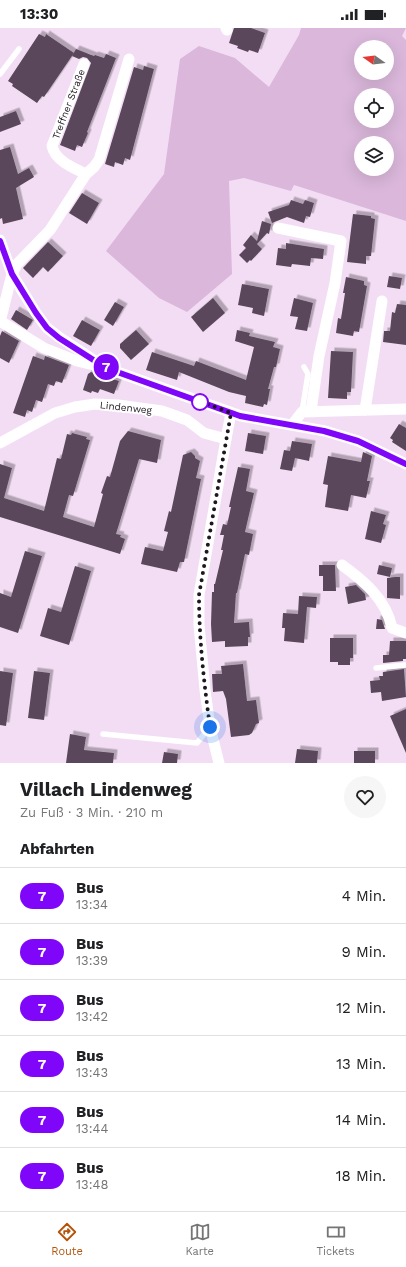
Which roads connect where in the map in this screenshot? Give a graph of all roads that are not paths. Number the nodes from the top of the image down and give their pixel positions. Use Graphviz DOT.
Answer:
graph roads {
  1 [pos="19,49"];
  2 [pos="129,59"];
  3 [pos="84,64"];
  4 [pos="0,74"];
  5 [pos="86,174"];
  6 [pos="278,228"];
  7 [pos="0,240"];
  8 [pos="12,274"];
  9 [pos="382,301"];
  10 [pos="0,321"];
  11 [pos="304,367"];
  12 [pos="106,368"];
  13 [pos="406,409"];
  14 [pos="365,410"];
  15 [pos="306,411"];
  16 [pos="231,413"];
  17 [pos="292,425"];
  18 [pos="226,439"];
  19 [pos="0,443"];
  20 [pos="406,464"];
  21 [pos="342,565"];
  22 [pos="406,633"];
  23 [pos="406,665"];
  24 [pos="376,668"];
  25 [pos="210,727"];
  26 [pos="103,734"];
  27 [pos="219,763"];
  1 -- 4 [label="lane"];
  2 -- 5 [label="street"];
  3 -- 5 [label="street, Treffner Straße"];
  5 -- 8 [label="street"];
  6 -- 15 [label="street"];
  7 -- 8 [label="street"];
  8 -- 10 [label="street"];
  8 -- 12 [label="street"];
  9 -- 14 [label="street"];
  10 -- 12 [label="street"];
  11 -- 15 [label="lane"];
  12 -- 16 [label="street"];
  13 -- 14 [label="street"];
  14 -- 15 [label="street"];
  15 -- 17 [label="street"];
  16 -- 17 [label="street"];
  16 -- 18 [label="street"];
  17 -- 20 [label="street"];
  18 -- 19 [label="street, Lindenweg"];
  18 -- 25 [label="street"];
  21 -- 22 [label="street"];
  23 -- 24 [label="lane"];
  25 -- 26 [label="lane"];
  25 -- 27 [label="street"];
}
